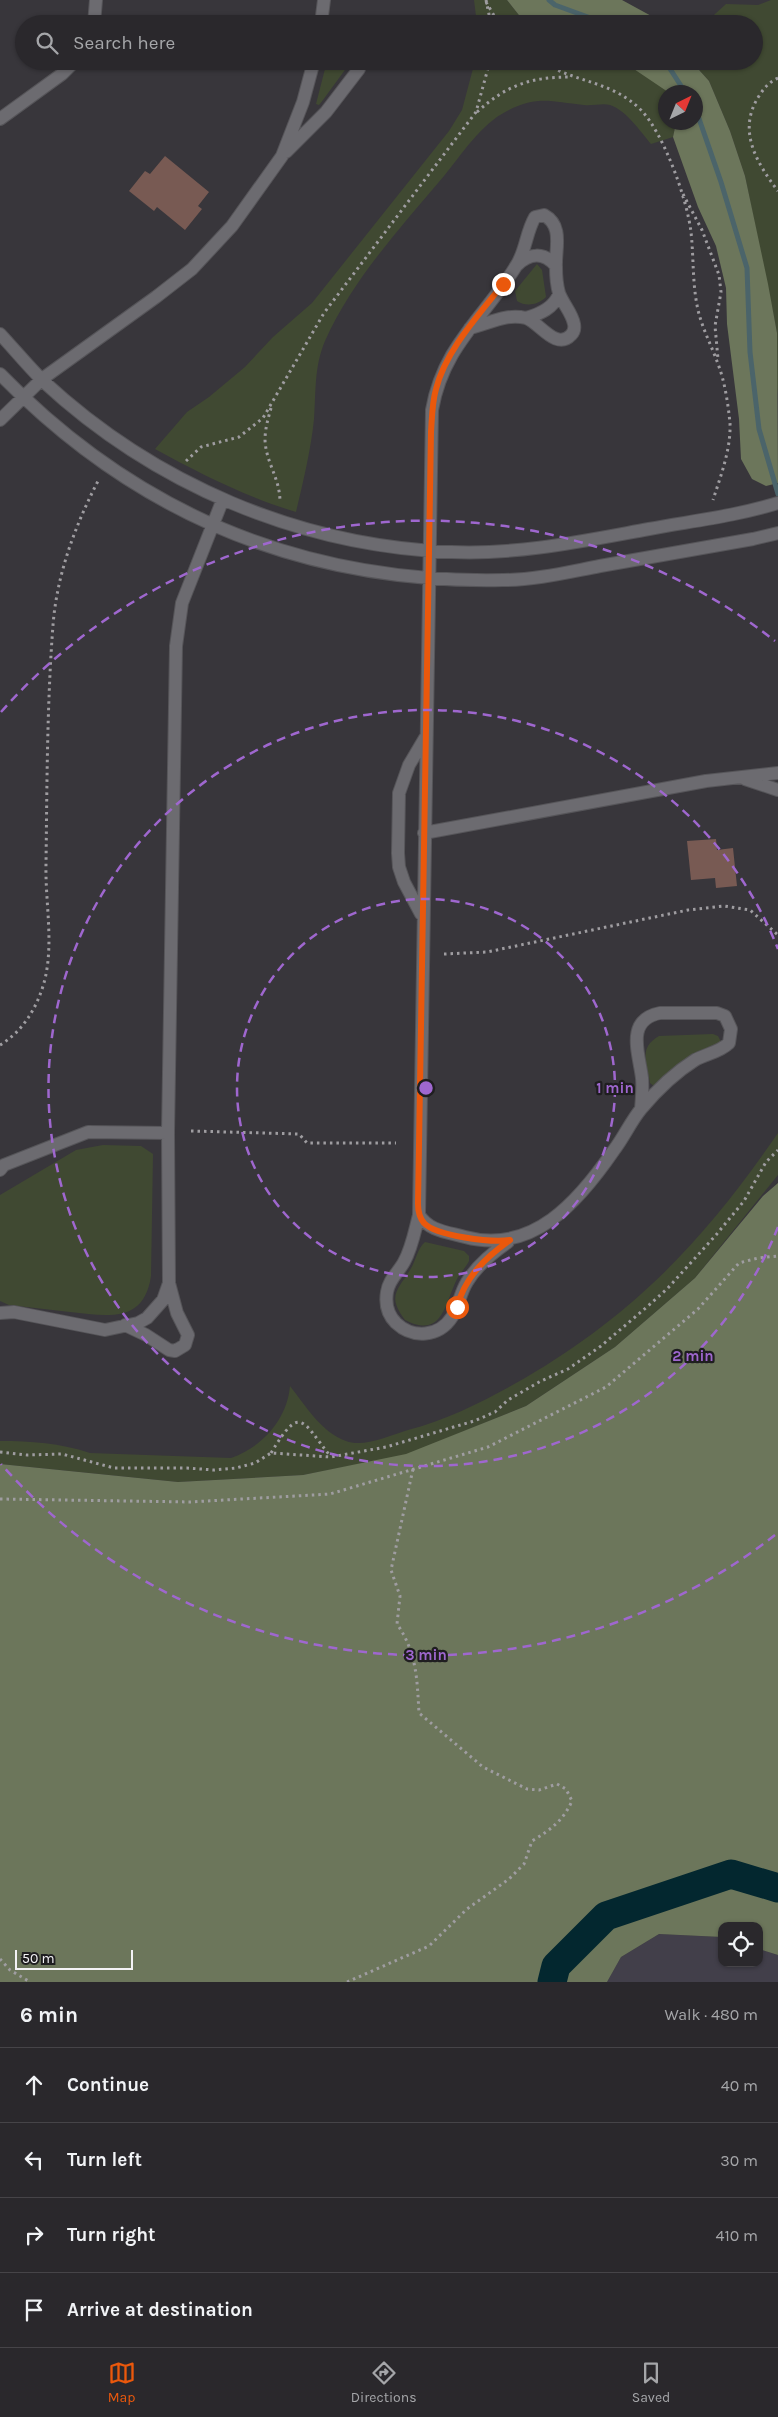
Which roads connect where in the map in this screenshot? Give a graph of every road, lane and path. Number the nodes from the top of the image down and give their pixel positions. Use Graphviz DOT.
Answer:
graph roads {
  1 [pos="96,0"];
  2 [pos="486,1"];
  3 [pos="95,15"];
  4 [pos="489,15"];
  5 [pos="494,15"];
  6 [pos="66,70"];
  7 [pos="312,70"];
  8 [pos="358,70"];
  9 [pos="488,70"];
  10 [pos="560,70"];
  11 [pos="574,77"];
  12 [pos="778,78"];
  13 [pos="476,112"];
  14 [pos="0,119"];
  15 [pos="282,156"];
  16 [pos="680,189"];
  17 [pos="778,190"];
  18 [pos="517,265"];
  19 [pos="555,265"];
  20 [pos="559,294"];
  21 [pos="526,318"];
  22 [pos="470,328"];
  23 [pos="0,334"];
  24 [pos="718,364"];
  25 [pos="0,374"];
  26 [pos="42,379"];
  27 [pos="23,397"];
  28 [pos="272,405"];
  29 [pos="0,420"];
  30 [pos="186,460"];
  31 [pos="98,481"];
  32 [pos="223,499"];
  33 [pos="713,500"];
  34 [pos="280,502"];
  35 [pos="778,503"];
  36 [pos="212,525"];
  37 [pos="775,534"];
  38 [pos="429,550"];
  39 [pos="428,577"];
  40 [pos="426,736"];
  41 [pos="778,773"];
  42 [pos="742,778"];
  43 [pos="778,790"];
  44 [pos="424,833"];
  45 [pos="423,917"];
  46 [pos="778,935"];
  47 [pos="444,954"];
  48 [pos="0,1045"];
  49 [pos="641,1109"];
  50 [pos="191,1131"];
  51 [pos="168,1133"];
  52 [pos="396,1143"];
  53 [pos="778,1150"];
  54 [pos="2,1167"];
  55 [pos="419,1215"];
  56 [pos="510,1240"];
  57 [pos="778,1256"];
  58 [pos="169,1283"];
  59 [pos="0,1314"];
  60 [pos="122,1324"];
  61 [pos="0,1452"];
  62 [pos="271,1453"];
  63 [pos="331,1457"];
  64 [pos="413,1469"];
  65 [pos="0,1499"];
  66 [pos="0,1960"];
  67 [pos="30,1982"];
  68 [pos="347,1982"];
  1 -- 3 [label="street"];
  2 -- 4 [label="path"];
  2 -- 5 [label="path"];
  6 -- 14 [label="street"];
  7 -- 15 [label="street"];
  8 -- 15 [label="street"];
  9 -- 13 [label="path"];
  10 -- 11 [label="path"];
  11 -- 13 [label="path"];
  11 -- 16 [label="path"];
  12 -- 17 [label="path"];
  13 -- 28 [label="path"];
  15 -- 26 [label="street"];
  16 -- 24 [label="path"];
  16 -- 24 [label="path"];
  18 -- 19 [label="street"];
  18 -- 19 [label="street"];
  18 -- 22 [label="street"];
  19 -- 20 [label="street"];
  20 -- 21 [label="street"];
  20 -- 21 [label="street"];
  21 -- 22 [label="street"];
  22 -- 38 [label="street"];
  23 -- 26 [label="street"];
  24 -- 33 [label="path"];
  25 -- 27 [label="street"];
  26 -- 27 [label="street"];
  26 -- 32 [label="street"];
  27 -- 29 [label="street"];
  27 -- 36 [label="street"];
  28 -- 30 [label="path"];
  28 -- 34 [label="path"];
  31 -- 48 [label="path"];
  32 -- 36 [label="street"];
  32 -- 38 [label="street"];
  35 -- 38 [label="street"];
  36 -- 39 [label="street"];
  36 -- 51 [label="street"];
  37 -- 39 [label="street"];
  38 -- 39 [label="street"];
  39 -- 40 [label="street"];
  40 -- 44 [label="street"];
  40 -- 45 [label="street"];
  41 -- 42 [label="street"];
  42 -- 43 [label="street"];
  42 -- 44 [label="street"];
  44 -- 45 [label="street"];
  45 -- 55 [label="street"];
  46 -- 47 [label="path"];
  49 -- 49 [label="street"];
  49 -- 56 [label="street"];
  50 -- 52 [label="path"];
  51 -- 54 [label="street"];
  51 -- 58 [label="street"];
  53 -- 63 [label="path"];
  55 -- 56 [label="street"];
  55 -- 56 [label="street"];
  57 -- 64 [label="path"];
  58 -- 60 [label="street"];
  58 -- 60 [label="street"];
  59 -- 60 [label="street"];
  61 -- 62 [label="path"];
  62 -- 63 [label="path"];
  62 -- 63 [label="path"];
  64 -- 65 [label="path"];
  64 -- 68 [label="path"];
  66 -- 67 [label="path"];
}
